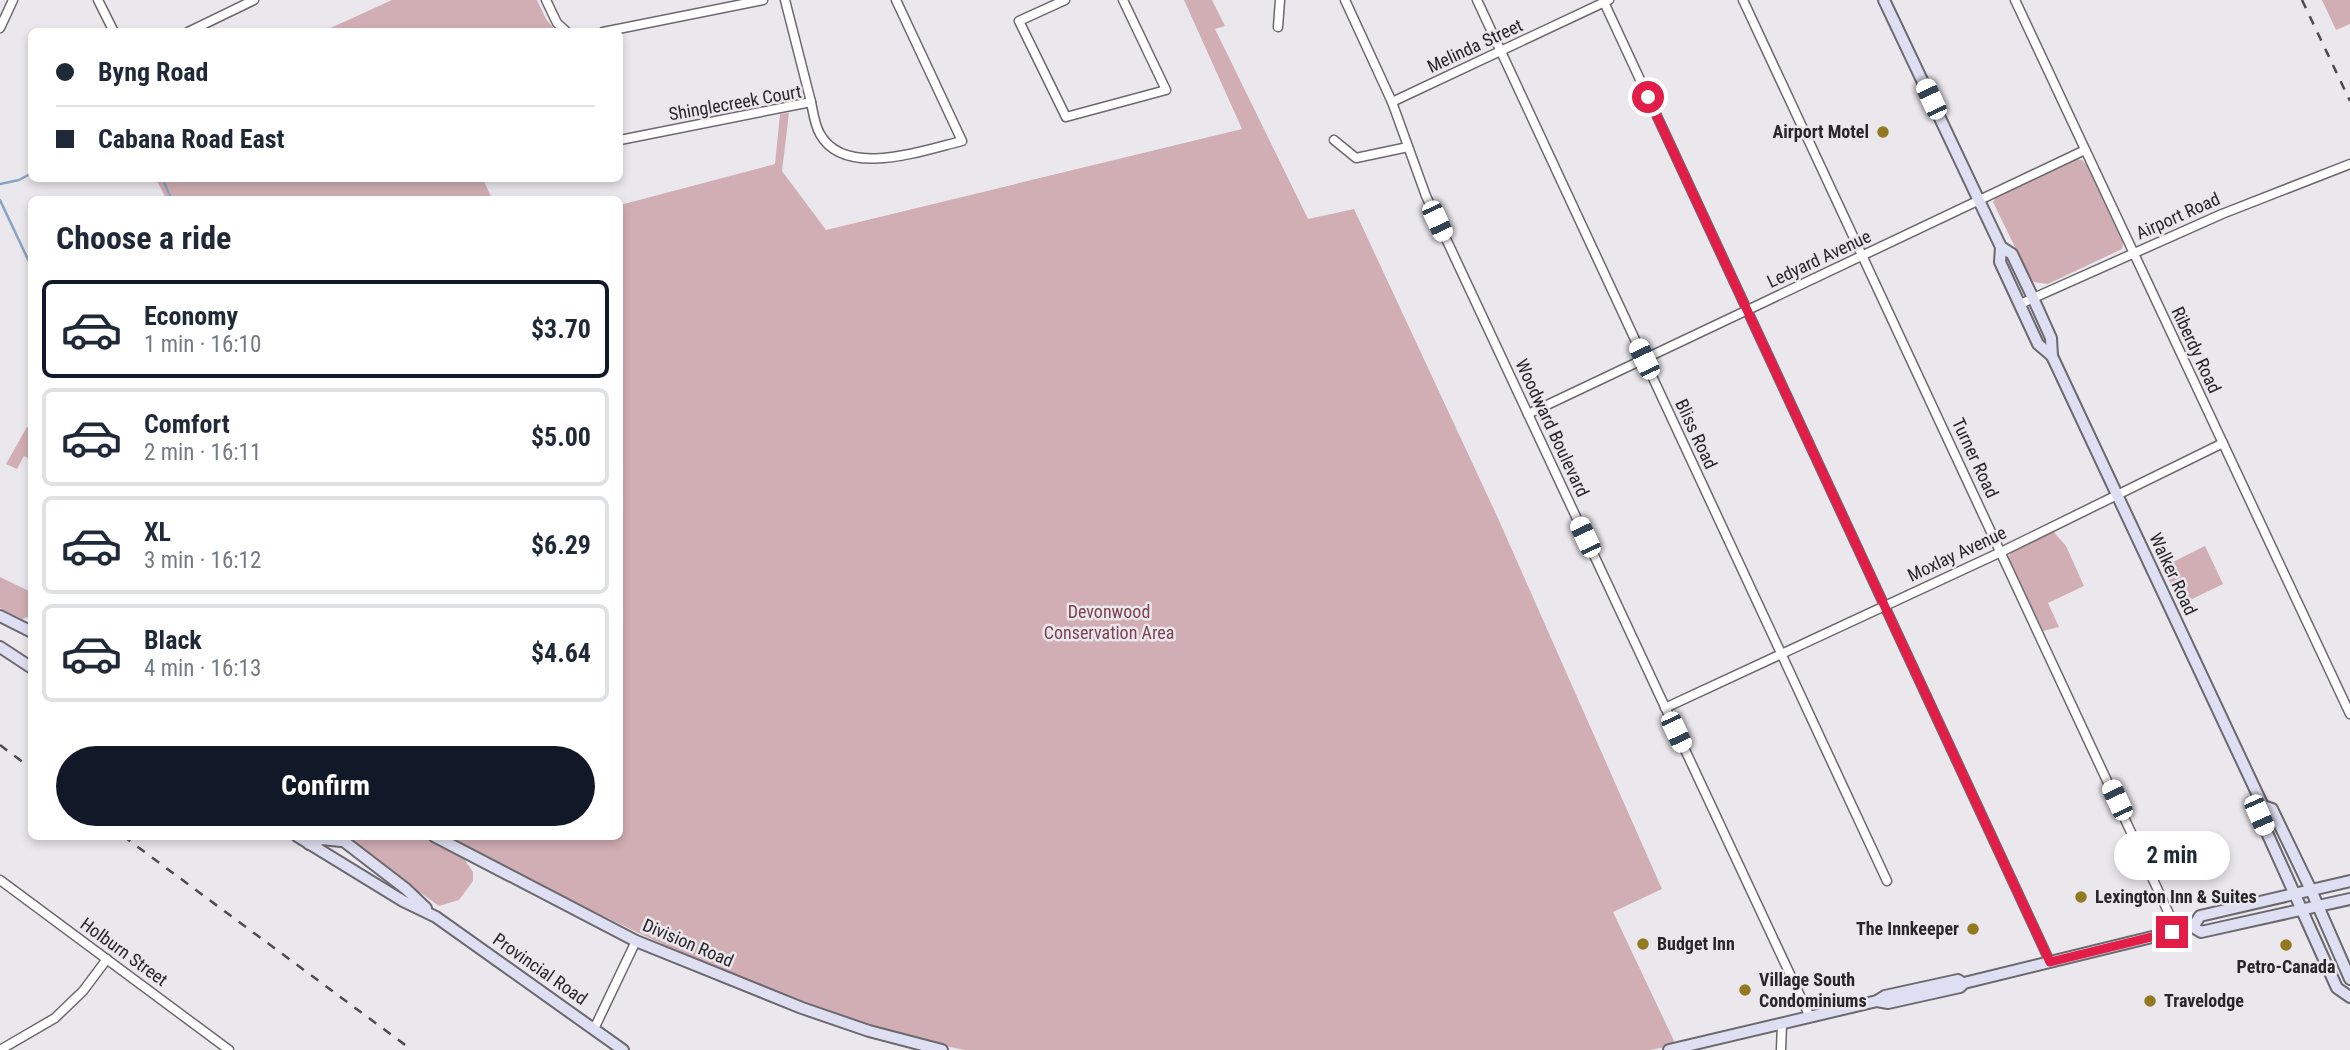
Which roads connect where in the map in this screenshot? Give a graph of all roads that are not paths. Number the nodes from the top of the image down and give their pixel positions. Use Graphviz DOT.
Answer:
graph roads {
  1 [pos="13,0"];
  2 [pos="98,0"];
  3 [pos="254,0"];
  4 [pos="546,0"];
  5 [pos="764,0"];
  6 [pos="785,0"];
  7 [pos="896,0"];
  8 [pos="1065,0"];
  9 [pos="1123,0"];
  10 [pos="1280,0"];
  11 [pos="1345,0"];
  12 [pos="1477,0"];
  13 [pos="1743,0"];
  14 [pos="1884,0"];
  15 [pos="2015,0"];
  16 [pos="1605,1"];
  17 [pos="1278,27"];
  18 [pos="0,28"];
  19 [pos="112,28"];
  20 [pos="196,28"];
  21 [pos="562,28"];
  22 [pos="623,28"];
  23 [pos="1501,51"];
  24 [pos="811,102"];
  25 [pos="1392,102"];
  26 [pos="623,139"];
  27 [pos="1334,140"];
  28 [pos="1408,147"];
  29 [pos="2085,150"];
  30 [pos="2350,164"];
  31 [pos="1979,201"];
  32 [pos="2001,247"];
  33 [pos="2133,253"];
  34 [pos="1863,256"];
  35 [pos="2033,298"];
  36 [pos="2020,304"];
  37 [pos="1747,310"];
  38 [pos="2052,356"];
  39 [pos="1644,359"];
  40 [pos="1528,414"];
  41 [pos="2223,443"];
  42 [pos="2117,495"];
  43 [pos="2001,552"];
  44 [pos="1885,606"];
  45 [pos="0,616"];
  46 [pos="28,630"];
  47 [pos="0,647"];
  48 [pos="1781,654"];
  49 [pos="28,665"];
  50 [pos="1665,708"];
  51 [pos="2350,714"];
  52 [pos="2263,806"];
  53 [pos="303,840"];
  54 [pos="319,840"];
  55 [pos="341,840"];
  56 [pos="442,840"];
  57 [pos="309,844"];
  58 [pos="0,880"];
  59 [pos="1887,881"];
  60 [pos="2350,881"];
  61 [pos="2311,890"];
  62 [pos="2294,895"];
  63 [pos="2350,899"];
  64 [pos="2318,906"];
  65 [pos="2301,910"];
  66 [pos="436,917"];
  67 [pos="2193,927"];
  68 [pos="2177,931"];
  69 [pos="636,941"];
  70 [pos="107,959"];
  71 [pos="2050,962"];
  72 [pos="2350,979"];
  73 [pos="2350,993"];
  74 [pos="1810,1017"];
  75 [pos="1782,1023"];
  76 [pos="594,1028"];
  77 [pos="0,1050"];
  78 [pos="229,1050"];
  79 [pos="623,1050"];
  80 [pos="942,1050"];
  81 [pos="1669,1050"];
  82 [pos="1781,1050"];
  1 -- 18 [label="street"];
  2 -- 19 [label="street"];
  3 -- 20 [label="street"];
  4 -- 21 [label="street"];
  5 -- 22 [label="street"];
  6 -- 24 [label="street"];
  7 -- 24 [label="street, Shinglecreek Court"];
  8 -- 9 [label="street"];
  10 -- 17 [label="street"];
  11 -- 25 [label="street, Woodward Boulevard"];
  12 -- 23 [label="street, Bliss Road"];
  13 -- 34 [label="street, Turner Road"];
  14 -- 31 [label="main road, Walker Road"];
  15 -- 29 [label="street, Riberdy Road"];
  16 -- 23 [label="street, Melinda Street"];
  16 -- 37 [label="street"];
  23 -- 25 [label="street, Melinda Street"];
  23 -- 39 [label="street, Bliss Road"];
  24 -- 26 [label="street, Shinglecreek Court"];
  25 -- 28 [label="street, Woodward Boulevard"];
  27 -- 28 [label="street"];
  28 -- 40 [label="street, Woodward Boulevard"];
  29 -- 31 [label="street, Ledyard Avenue"];
  29 -- 33 [label="street, Riberdy Road"];
  30 -- 33 [label="street, Airport Road"];
  31 -- 32 [label="main road, Walker Road"];
  31 -- 34 [label="street, Ledyard Avenue"];
  32 -- 35 [label="main road, Walker Road"];
  32 -- 36 [label="main road, Walker Road"];
  33 -- 35 [label="street, Airport Road"];
  33 -- 41 [label="street, Riberdy Road"];
  34 -- 37 [label="street, Ledyard Avenue"];
  34 -- 43 [label="street, Turner Road"];
  35 -- 36 [label="street, Airport Road"];
  35 -- 38 [label="main road, Walker Road"];
  36 -- 38 [label="main road, Walker Road"];
  37 -- 39 [label="street, Ledyard Avenue"];
  37 -- 44 [label="street"];
  38 -- 42 [label="main road, Walker Road"];
  39 -- 40 [label="street, Ledyard Avenue"];
  39 -- 48 [label="street, Bliss Road"];
  40 -- 50 [label="street, Woodward Boulevard"];
  41 -- 42 [label="street, Moxlay Avenue"];
  41 -- 51 [label="street, Riberdy Road"];
  42 -- 43 [label="street, Moxlay Avenue"];
  42 -- 52 [label="main road, Walker Road"];
  43 -- 44 [label="street, Moxlay Avenue"];
  43 -- 68 [label="street, Turner Road"];
  44 -- 48 [label="street, Moxlay Avenue"];
  44 -- 71 [label="street"];
  45 -- 46 [label="main road"];
  47 -- 49 [label="main road"];
  48 -- 50 [label="street, Moxlay Avenue"];
  48 -- 59 [label="street, Bliss Road"];
  50 -- 74 [label="street, Woodward Boulevard"];
  52 -- 61 [label="main road, Walker Road"];
  52 -- 62 [label="main road, Walker Road"];
  53 -- 57 [label="main road, Provincial Road"];
  54 -- 57 [label="main road"];
  55 -- 66 [label="main road, Provincial Road"];
  56 -- 69 [label="main road, Division Road"];
  57 -- 66 [label="main road, Provincial Road"];
  58 -- 70 [label="street, Holburn Street"];
  60 -- 61 [label="main road"];
  61 -- 62 [label="main road"];
  61 -- 64 [label="main road, Walker Road"];
  62 -- 65 [label="main road, Walker Road"];
  62 -- 67 [label="main road"];
  63 -- 64 [label="main road"];
  64 -- 65 [label="main road"];
  64 -- 72 [label="main road, Walker Road"];
  65 -- 67 [label="main road"];
  65 -- 73 [label="main road, Walker Road"];
  66 -- 76 [label="main road, Provincial Road"];
  67 -- 68 [label="main road"];
  68 -- 71 [label="main road"];
  69 -- 76 [label="street"];
  69 -- 80 [label="main road, Division Road"];
  70 -- 77 [label="street"];
  70 -- 78 [label="street, Holburn Street"];
  71 -- 74 [label="main road"];
  74 -- 75 [label="main road"];
  75 -- 81 [label="main road"];
  75 -- 82 [label="street"];
  76 -- 79 [label="main road, Provincial Road"];
}
